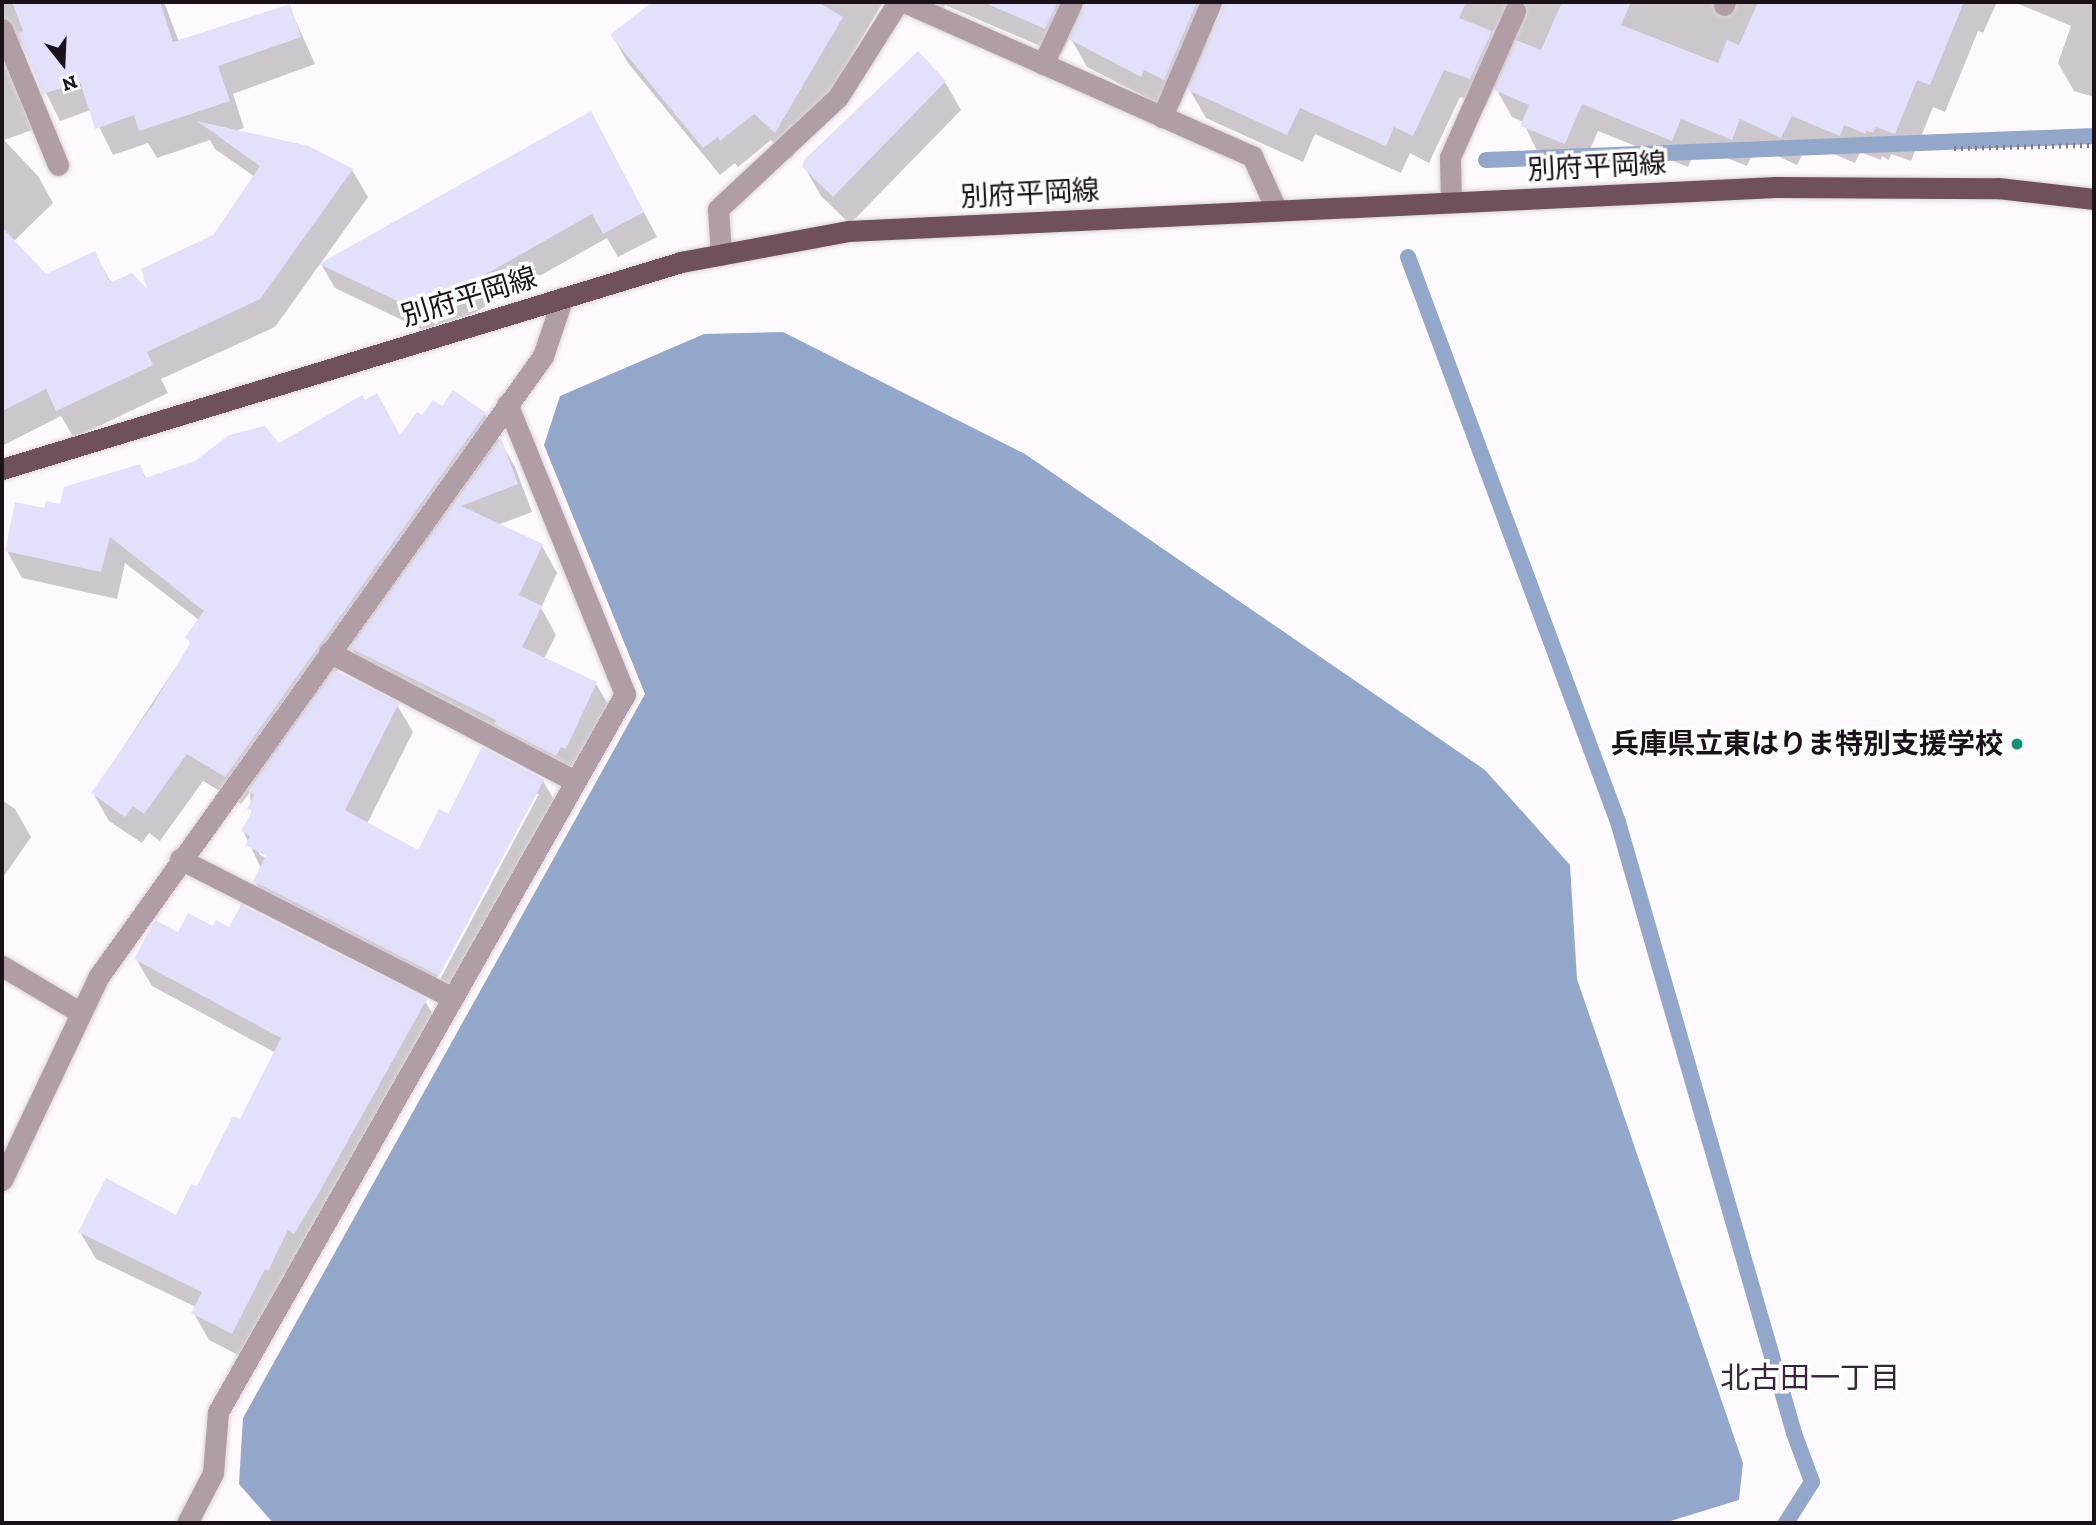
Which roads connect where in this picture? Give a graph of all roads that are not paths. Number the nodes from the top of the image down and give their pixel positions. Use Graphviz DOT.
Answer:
graph roads {
  1 [pos="898,2"];
  2 [pos="904,2"];
  3 [pos="1072,2"];
  4 [pos="1211,2"];
  5 [pos="935,8"];
  6 [pos="1515,12"];
  7 [pos="2,29"];
  8 [pos="1043,64"];
  9 [pos="11,78"];
  10 [pos="1162,117"];
  11 [pos="58,164"];
  12 [pos="2094,199"];
  13 [pos="1451,202"];
  14 [pos="1277,211"];
  15 [pos="722,255"];
  16 [pos="563,298"];
  17 [pos="507,404"];
  18 [pos="2,469"];
  19 [pos="329,652"];
  20 [pos="575,781"];
  21 [pos="180,859"];
  22 [pos="2,966"];
  23 [pos="453,999"];
  24 [pos="81,1013"];
  25 [pos="2,1180"];
  26 [pos="187,1523"];
  1 -- 15 [label="street"];
  2 -- 5 [label="street"];
  3 -- 8 [label="street"];
  4 -- 10 [label="street"];
  5 -- 8 [label="street"];
  6 -- 13 [label="street"];
  7 -- 9 [label="street"];
  8 -- 10 [label="street"];
  9 -- 11 [label="street"];
  10 -- 14 [label="street"];
  12 -- 13 [label="main road, 別府平岡線"];
  13 -- 14 [label="main road, 別府平岡線"];
  14 -- 15 [label="main road, 別府平岡線"];
  15 -- 16 [label="main road, 別府平岡線"];
  16 -- 17 [label="street"];
  16 -- 18 [label="main road, 別府平岡線"];
  17 -- 19 [label="street"];
  17 -- 20 [label="street"];
  19 -- 20 [label="street"];
  19 -- 21 [label="street"];
  20 -- 23 [label="street"];
  21 -- 23 [label="street"];
  21 -- 24 [label="street"];
  22 -- 24 [label="street"];
  23 -- 26 [label="street"];
  24 -- 25 [label="street"];
}
